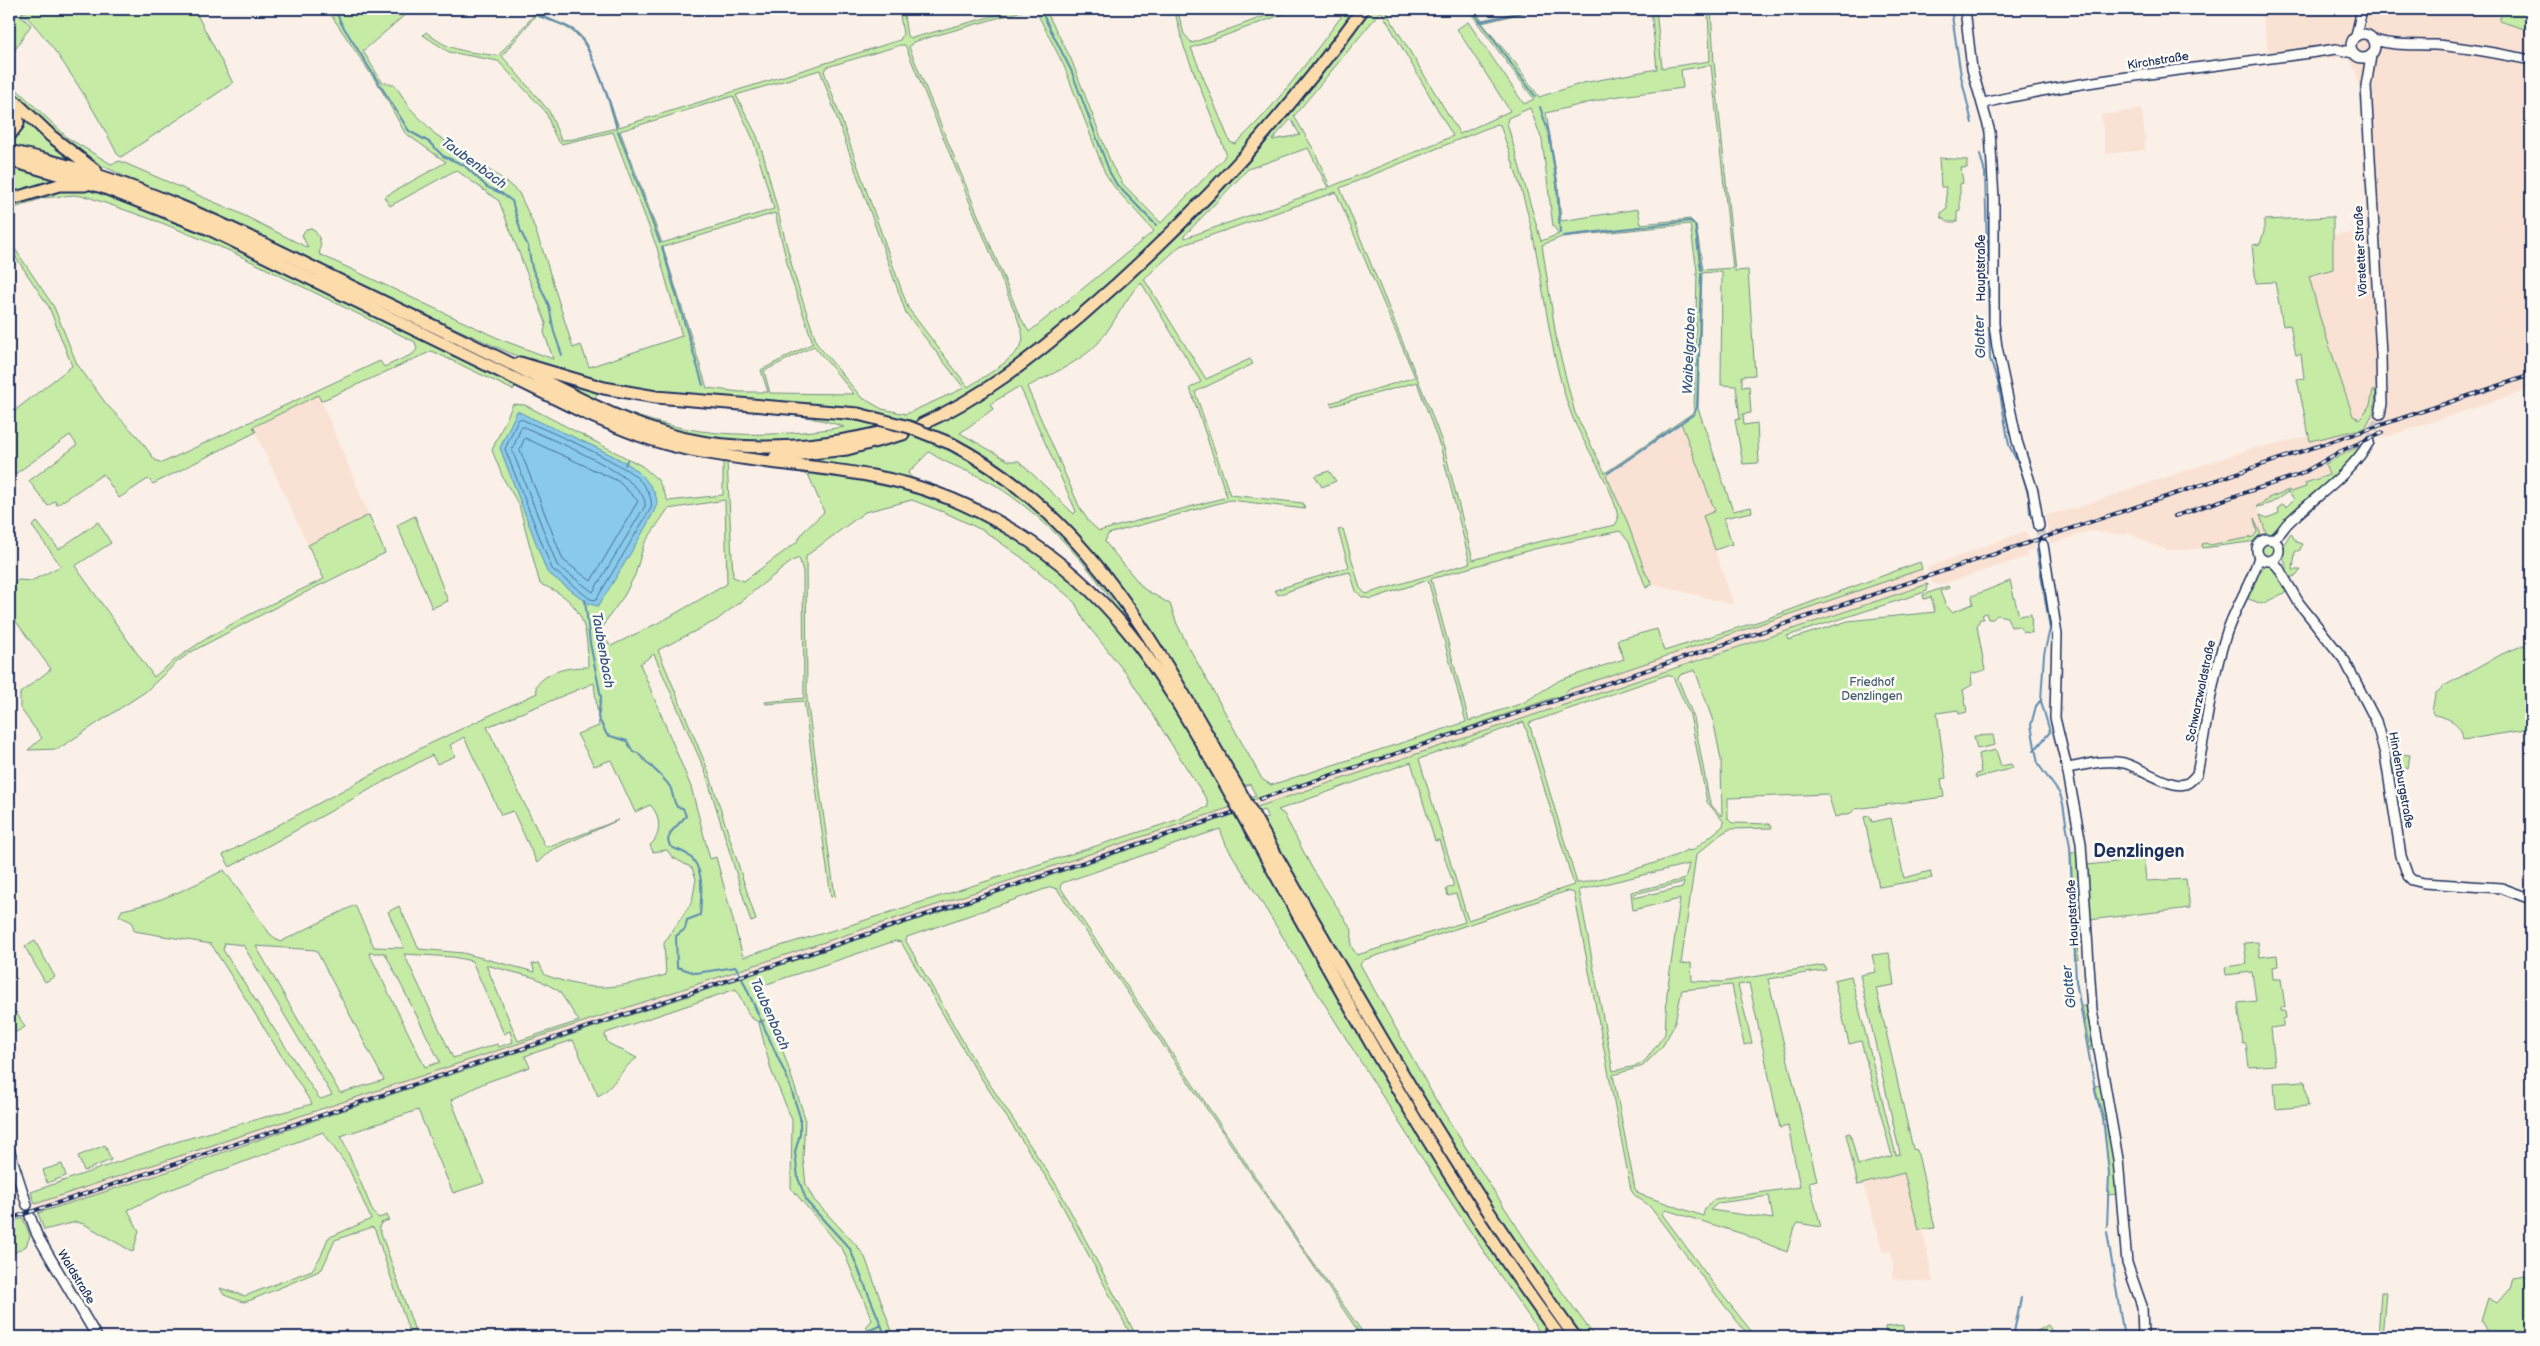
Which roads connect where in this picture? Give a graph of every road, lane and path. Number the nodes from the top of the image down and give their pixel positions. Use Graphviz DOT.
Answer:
graph roads {
  1 [pos="1363,9"];
  2 [pos="1370,9"];
  3 [pos="1965,9"];
  4 [pos="2362,11"];
  5 [pos="2355,37"];
  6 [pos="2373,38"];
  7 [pos="2396,45"];
  8 [pos="2336,49"];
  9 [pos="1333,52"];
  10 [pos="2355,55"];
  11 [pos="2372,55"];
  12 [pos="2531,60"];
  13 [pos="2366,86"];
  14 [pos="13,99"];
  15 [pos="1984,103"];
  16 [pos="9,136"];
  17 [pos="9,150"];
  18 [pos="9,160"];
  19 [pos="103,182"];
  20 [pos="9,200"];
  21 [pos="498,357"];
  22 [pos="2380,414"];
  23 [pos="922,424"];
  24 [pos="2369,442"];
  25 [pos="753,458"];
  26 [pos="2039,526"];
  27 [pos="2043,545"];
  28 [pos="2275,546"];
  29 [pos="2265,559"];
  30 [pos="2288,585"];
  31 [pos="2067,768"];
  32 [pos="1233,790"];
  33 [pos="1252,824"];
  34 [pos="2531,899"];
  35 [pos="9,1149"];
  36 [pos="27,1206"];
  37 [pos="30,1216"];
  38 [pos="97,1337"];
  39 [pos="1560,1337"];
  40 [pos="1575,1337"];
  41 [pos="2143,1337"];
  1 -- 9 [label="highway"];
  2 -- 9 [label="highway"];
  3 -- 15 [label="street, Hauptstraße"];
  4 -- 5 [label="street"];
  4 -- 6 [label="street"];
  5 -- 6 [label="street"];
  5 -- 8 [label="street, Kirchstraße"];
  5 -- 10 [label="street"];
  6 -- 7 [label="street"];
  6 -- 11 [label="street"];
  7 -- 11 [label="street"];
  7 -- 12 [label="street"];
  8 -- 10 [label="street, Kirchstraße"];
  8 -- 15 [label="street, Kirchstraße"];
  9 -- 23 [label="highway"];
  10 -- 11 [label="street"];
  10 -- 13 [label="street, Vörstetter Straße"];
  11 -- 13 [label="street, Vörstetter Straße"];
  13 -- 22 [label="street, Vörstetter Straße"];
  14 -- 16 [label="highway"];
  14 -- 19 [label="highway"];
  15 -- 26 [label="street, Hauptstraße"];
  17 -- 19 [label="highway"];
  18 -- 19 [label="highway"];
  19 -- 20 [label="highway"];
  19 -- 21 [label="highway"];
  19 -- 25 [label="highway"];
  21 -- 25 [label="highway"];
  21 -- 32 [label="highway, bridge"];
  24 -- 28 [label="street"];
  25 -- 32 [label="highway"];
  27 -- 31 [label="street, Hauptstraße"];
  28 -- 29 [label="street"];
  28 -- 29 [label="street"];
  28 -- 30 [label="street"];
  29 -- 30 [label="street, Hindenburgstraße"];
  29 -- 31 [label="street, Schwarzwaldstraße"];
  30 -- 34 [label="street, Hindenburgstraße"];
  31 -- 41 [label="street, Hauptstraße"];
  32 -- 33 [label="highway, bridge"];
  33 -- 39 [label="highway"];
  33 -- 40 [label="highway"];
  35 -- 36 [label="street"];
  37 -- 38 [label="street, Waldstraße"];
}
